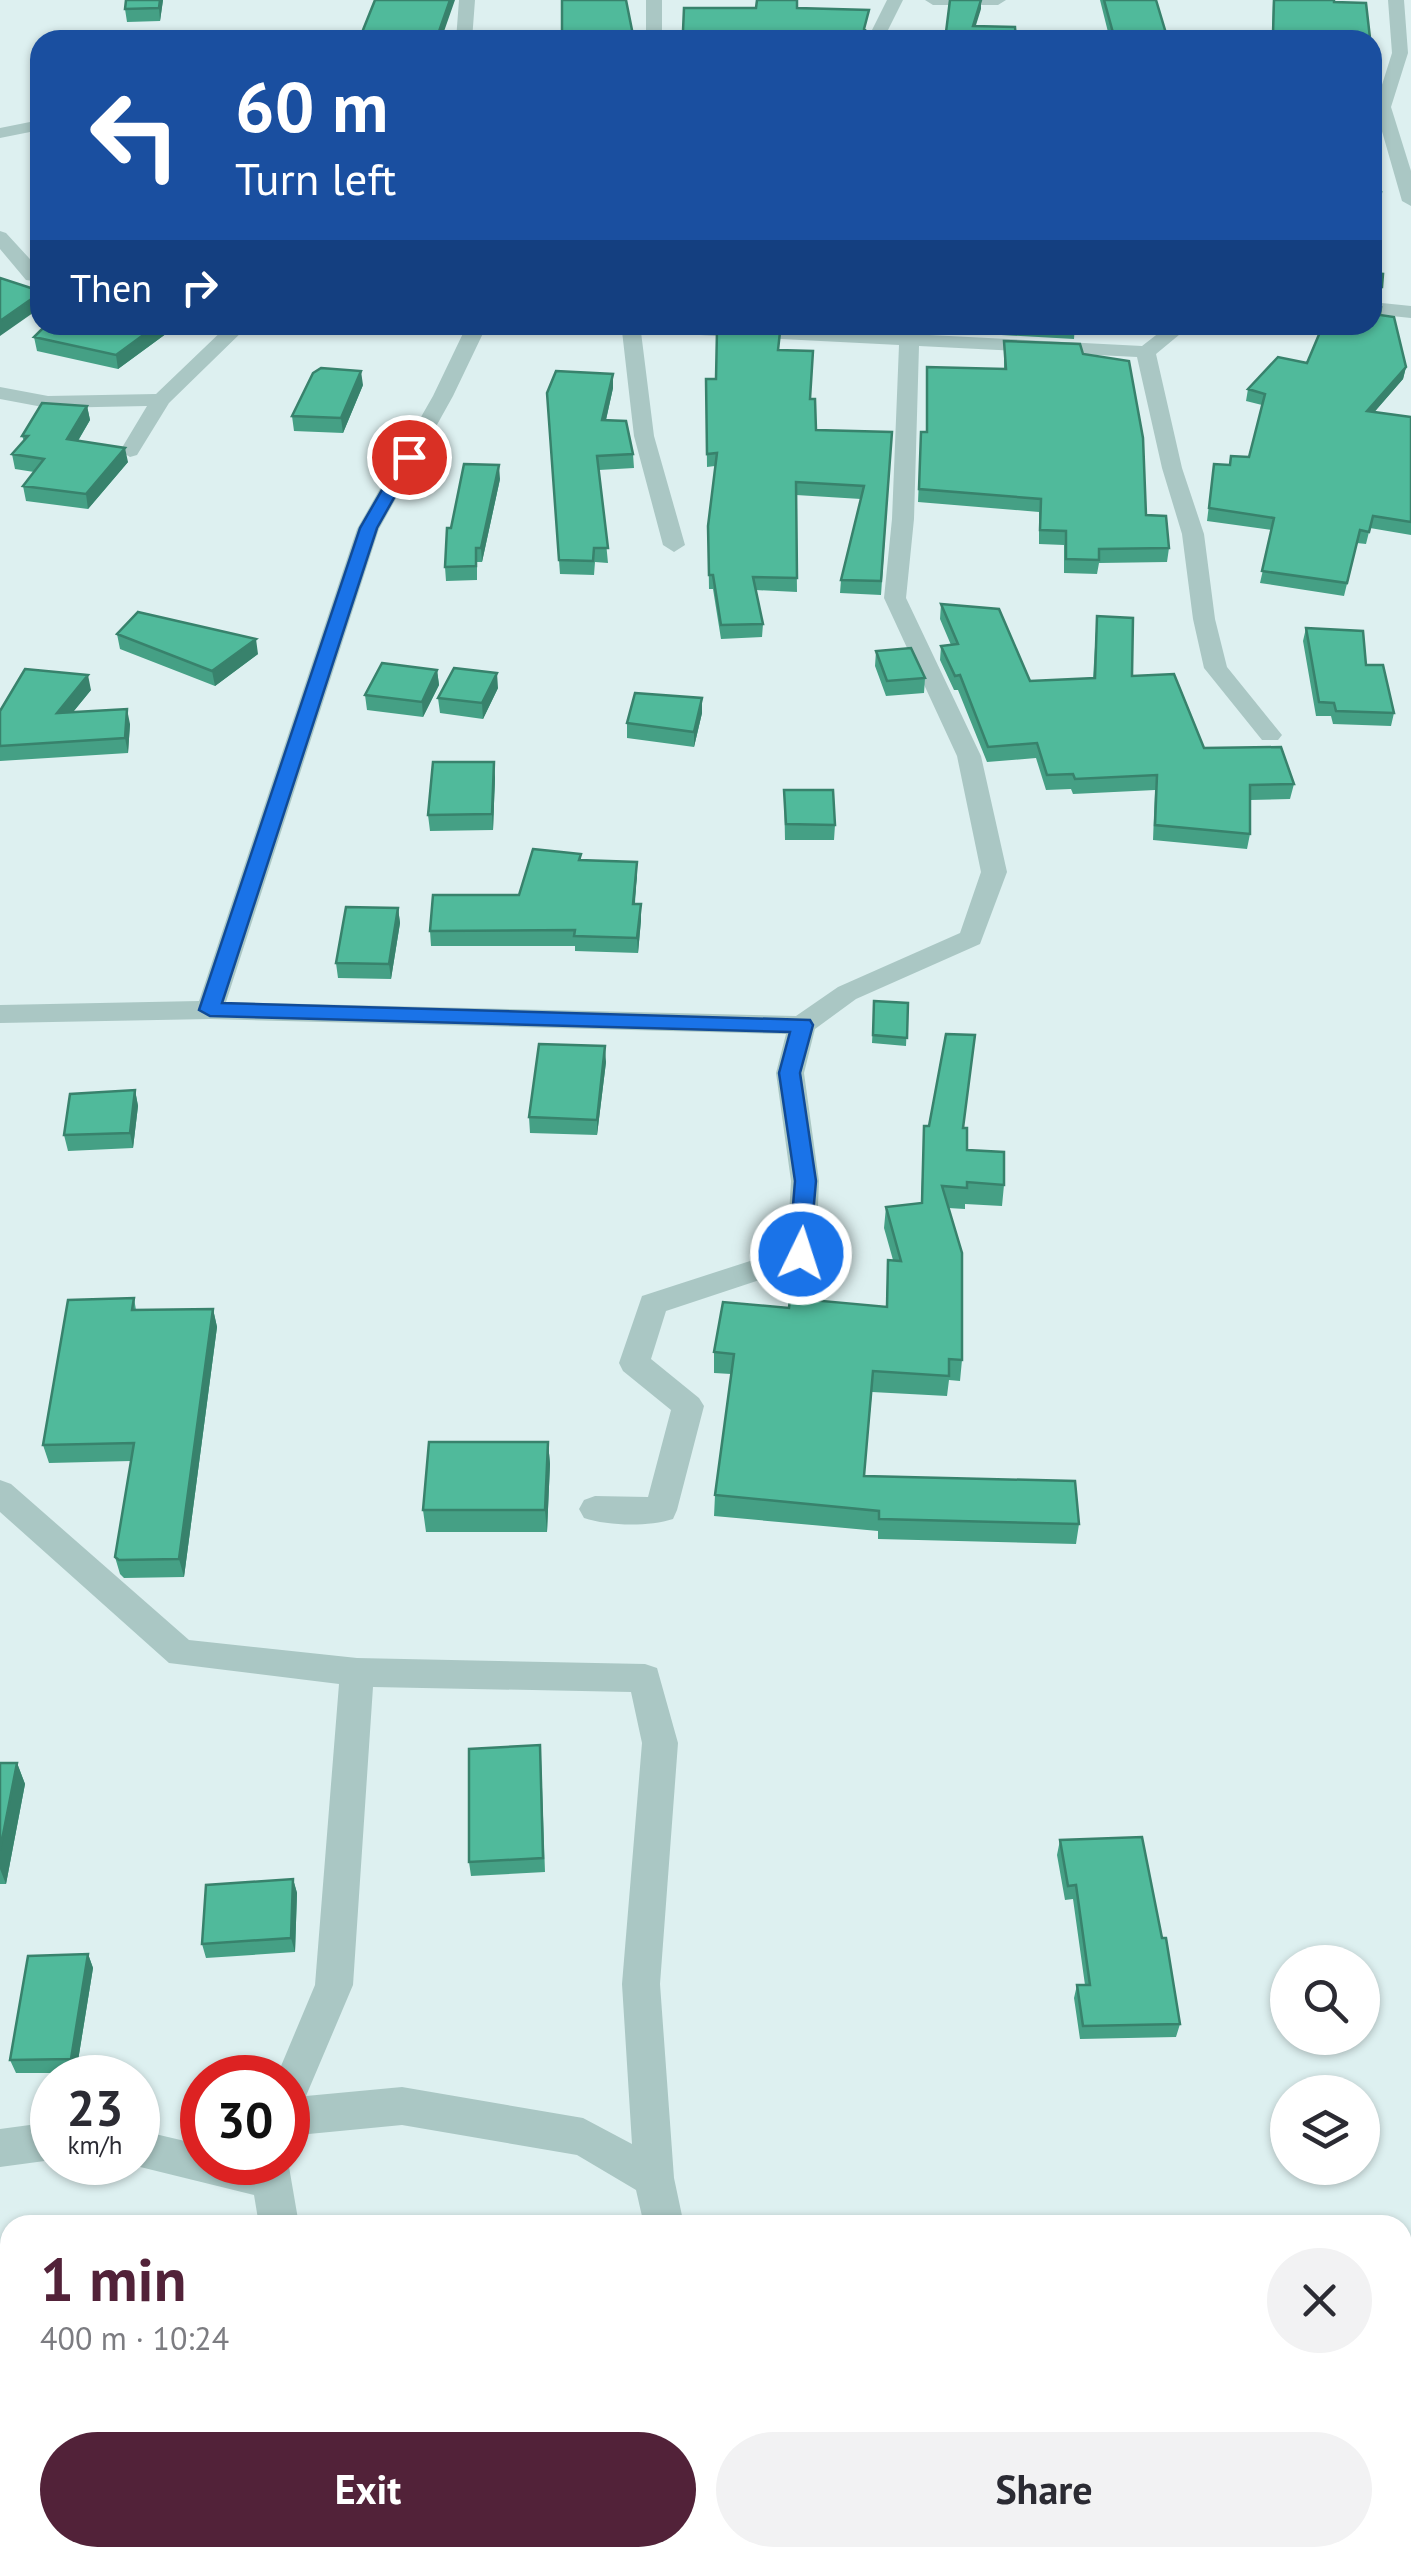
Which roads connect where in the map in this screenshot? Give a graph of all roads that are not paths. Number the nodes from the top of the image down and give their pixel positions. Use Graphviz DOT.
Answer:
graph roads {
  1 [pos="467,0"];
  2 [pos="654,0"];
  3 [pos="894,0"];
  4 [pos="932,0"];
  5 [pos="998,0"];
  6 [pos="1375,0"];
  7 [pos="1401,4"];
  8 [pos="465,30"];
  9 [pos="654,30"];
  10 [pos="880,30"];
  11 [pos="30,127"];
  12 [pos="0,133"];
  13 [pos="1411,201"];
  14 [pos="0,237"];
  15 [pos="30,271"];
  16 [pos="1382,309"];
  17 [pos="1411,312"];
  18 [pos="229,335"];
  19 [pos="472,335"];
  20 [pos="632,335"];
  21 [pos="787,335"];
  22 [pos="1169,335"];
  23 [pos="909,342"];
  24 [pos="1146,352"];
  25 [pos="0,393"];
  26 [pos="161,400"];
  27 [pos="130,451"];
  28 [pos="674,545"];
  29 [pos="1270,735"];
  30 [pos="210,1010"];
  31 [pos="0,1014"];
  32 [pos="802,1025"];
  33 [pos="0,1493"];
  34 [pos="595,1509"];
  35 [pos="357,1672"];
  36 [pos="304,2055"];
  37 [pos="310,2115"];
  38 [pos="30,2144"];
  39 [pos="0,2148"];
  40 [pos="654,2178"];
  41 [pos="273,2185"];
  42 [pos="278,2215"];
  43 [pos="662,2215"];
  1 -- 8 [label="street"];
  2 -- 9 [label="street"];
  3 -- 10 [label="street"];
  4 -- 5 [label="street"];
  6 -- 7 [label="street"];
  7 -- 13 [label="street"];
  11 -- 12 [label="street"];
  14 -- 15 [label="street"];
  16 -- 17 [label="street"];
  18 -- 26 [label="street"];
  19 -- 30 [label="street"];
  20 -- 28 [label="street"];
  21 -- 23 [label="street"];
  22 -- 24 [label="street"];
  23 -- 24 [label="street"];
  23 -- 32 [label="street"];
  24 -- 29 [label="street"];
  25 -- 26 [label="street"];
  26 -- 27 [label="street"];
  30 -- 31 [label="street"];
  30 -- 32 [label="street"];
  32 -- 34 [label="street"];
  33 -- 35 [label="street"];
  35 -- 36 [label="street"];
  35 -- 40 [label="street"];
  37 -- 40 [label="street"];
  38 -- 39 [label="street"];
  40 -- 43 [label="street"];
  41 -- 42 [label="street"];
}
